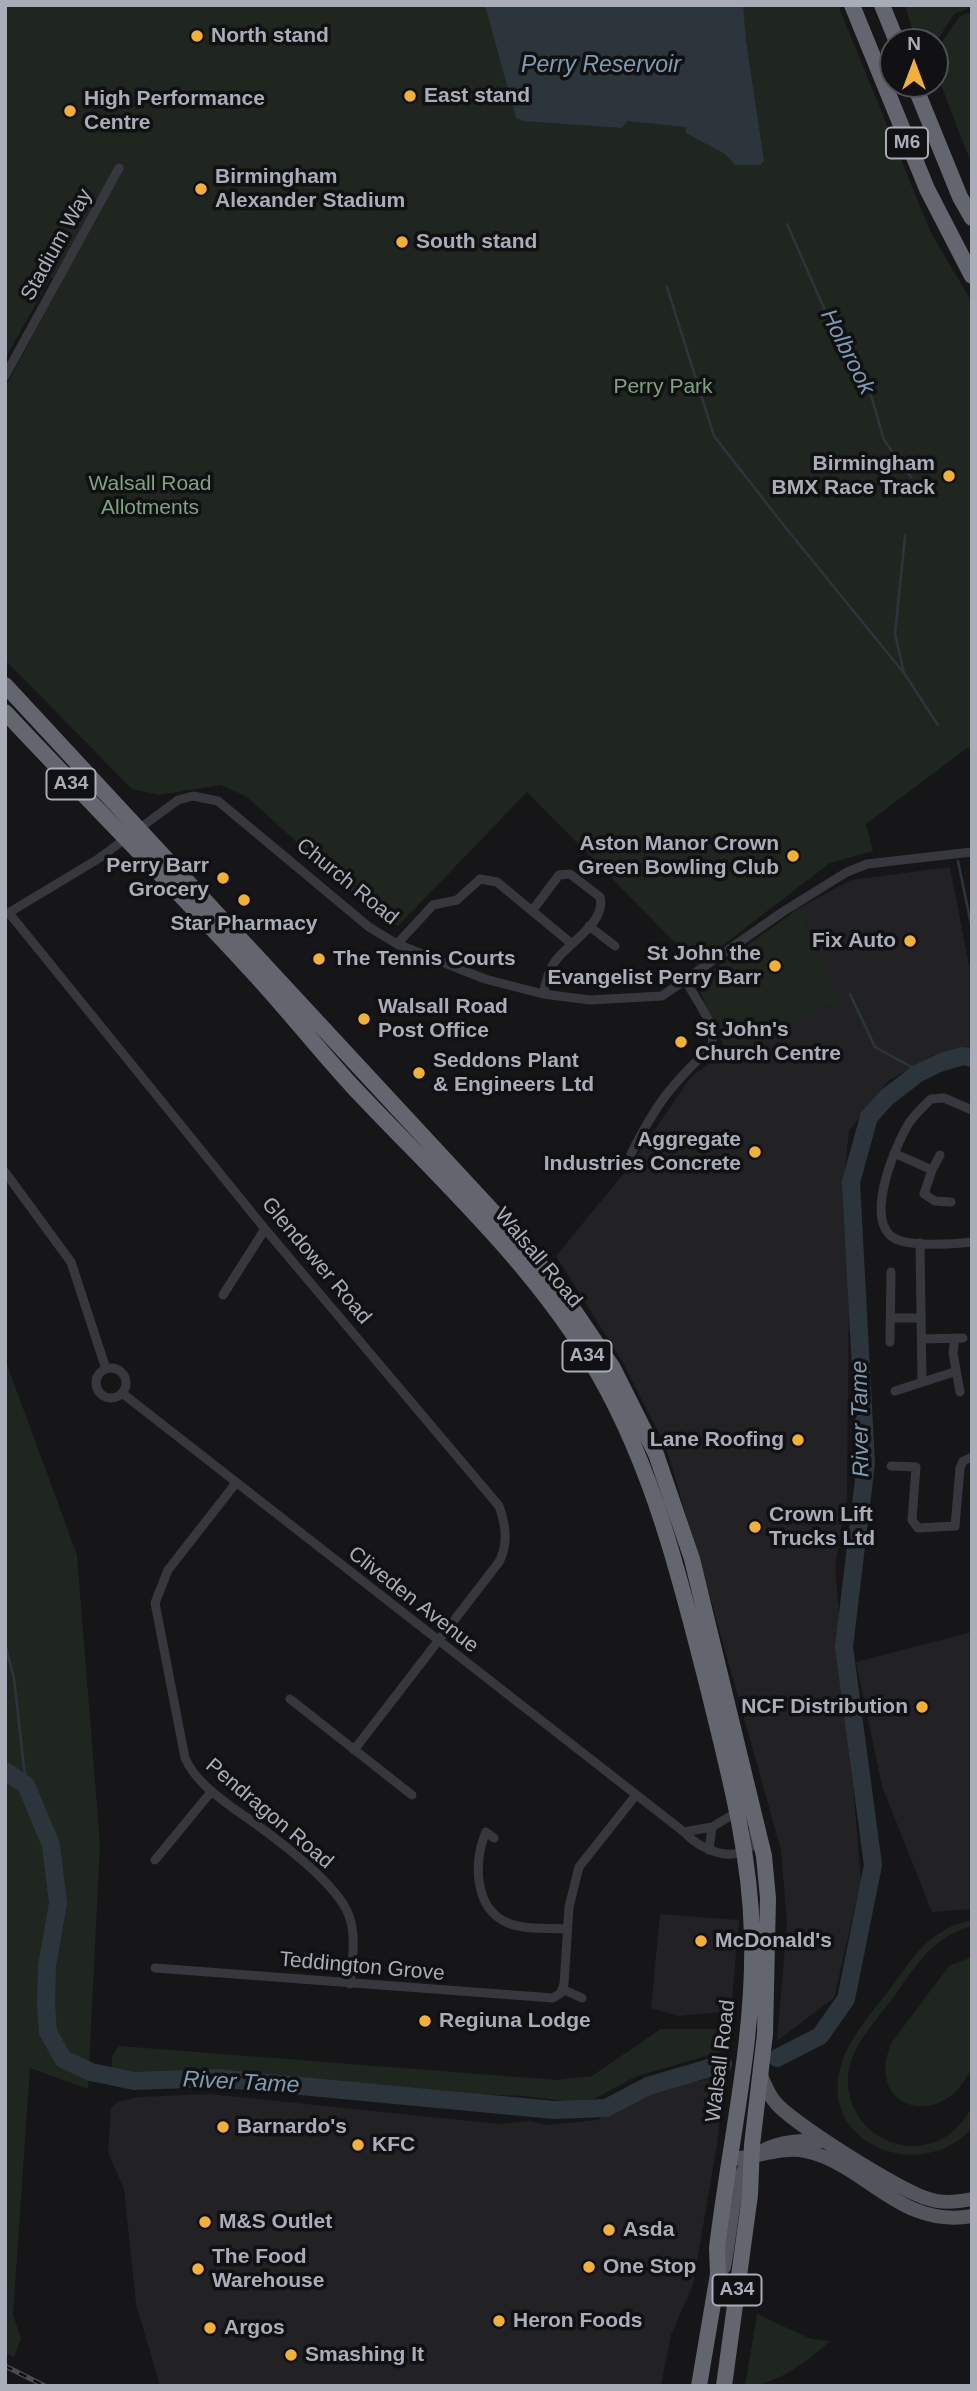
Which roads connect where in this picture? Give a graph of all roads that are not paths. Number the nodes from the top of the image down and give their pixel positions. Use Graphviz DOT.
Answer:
graph roads {
  1 [pos="852,5"];
  2 [pos="882,5"];
  3 [pos="891,28"];
  4 [pos="920,98"];
  5 [pos="119,168"];
  6 [pos="972,218"];
  7 [pos="972,276"];
  8 [pos="5,376"];
  9 [pos="5,685"];
  10 [pos="5,712"];
  11 [pos="138,827"];
  12 [pos="124,838"];
  13 [pos="972,852"];
  14 [pos="532,911"];
  15 [pos="7,914"];
  16 [pos="589,926"];
  17 [pos="397,944"];
  18 [pos="572,944"];
  19 [pos="615,946"];
  20 [pos="685,981"];
  21 [pos="543,994"];
  22 [pos="972,1110"];
  23 [pos="894,1153"];
  24 [pos="631,1154"];
  25 [pos="940,1155"];
  26 [pos="932,1170"];
  27 [pos="5,1172"];
  28 [pos="951,1202"];
  29 [pos="265,1229"];
  30 [pos="972,1242"];
  31 [pos="919,1243"];
  32 [pos="891,1272"];
  33 [pos="223,1295"];
  34 [pos="892,1318"];
  35 [pos="921,1318"];
  36 [pos="922,1339"];
  37 [pos="890,1342"];
  38 [pos="106,1369"];
  39 [pos="954,1371"];
  40 [pos="922,1381"];
  41 [pos="895,1391"];
  42 [pos="960,1392"];
  43 [pos="122,1393"];
  44 [pos="972,1457"];
  45 [pos="891,1466"];
  46 [pos="236,1483"];
  47 [pos="439,1642"];
  48 [pos="290,1699"];
  49 [pos="739,1747"];
  50 [pos="355,1750"];
  51 [pos="211,1792"];
  52 [pos="412,1795"];
  53 [pos="636,1795"];
  54 [pos="739,1810"];
  55 [pos="712,1827"];
  56 [pos="684,1832"];
  57 [pos="494,1838"];
  58 [pos="709,1850"];
  59 [pos="746,1852"];
  60 [pos="155,1860"];
  61 [pos="489,1908"];
  62 [pos="480,1917"];
  63 [pos="567,1929"];
  64 [pos="155,1968"];
  65 [pos="350,1983"];
  66 [pos="562,1989"];
  67 [pos="582,1998"];
  68 [pos="760,2073"];
  69 [pos="824,2140"];
  70 [pos="757,2158"];
  71 [pos="730,2159"];
  72 [pos="971,2200"];
  73 [pos="972,2216"];
  74 [pos="718,2274"];
  75 [pos="699,2386"];
  76 [pos="724,2386"];
  1 -- 7 [label="highway, M6"];
  2 -- 3 [label="highway"];
  4 -- 6 [label="highway, M6"];
  5 -- 8 [label="street, Stadium Way"];
  9 -- 11 [label="highway, Walsall Road / A34"];
  10 -- 12 [label="highway, Walsall Road / A34"];
  11 -- 12 [label="street"];
  11 -- 17 [label="street, Church Road"];
  11 -- 49 [label="highway, Walsall Road / A34"];
  12 -- 15 [label="street"];
  12 -- 54 [label="highway, Walsall Road / A34"];
  13 -- 20 [label="street, Church Road"];
  14 -- 16 [label="street"];
  14 -- 17 [label="street"];
  14 -- 18 [label="street"];
  15 -- 29 [label="street, Glendower Road"];
  16 -- 18 [label="street"];
  16 -- 19 [label="street"];
  17 -- 21 [label="street, Church Road"];
  18 -- 21 [label="street"];
  20 -- 21 [label="street, Church Road"];
  20 -- 24 [label="street"];
  22 -- 23 [label="street"];
  23 -- 26 [label="street"];
  23 -- 31 [label="street"];
  25 -- 26 [label="street"];
  26 -- 28 [label="street"];
  27 -- 38 [label="street"];
  29 -- 33 [label="street"];
  29 -- 47 [label="street, Glendower Road"];
  30 -- 31 [label="street"];
  31 -- 35 [label="street"];
  32 -- 34 [label="street"];
  34 -- 35 [label="street"];
  34 -- 37 [label="street"];
  35 -- 36 [label="street"];
  36 -- 39 [label="street"];
  36 -- 40 [label="street"];
  38 -- 43 [label="street"];
  38 -- 43 [label="street"];
  39 -- 40 [label="street"];
  39 -- 42 [label="street"];
  40 -- 41 [label="street"];
  43 -- 46 [label="street, Cliveden Avenue"];
  44 -- 45 [label="street"];
  46 -- 47 [label="street, Cliveden Avenue"];
  46 -- 51 [label="street, Pendragon Road"];
  47 -- 50 [label="street, Glendower Road"];
  47 -- 53 [label="street, Cliveden Avenue"];
  48 -- 50 [label="street"];
  49 -- 59 [label="street, Walsall Road"];
  49 -- 68 [label="highway, Walsall Road / A34"];
  50 -- 52 [label="street"];
  51 -- 60 [label="street"];
  51 -- 65 [label="street, Pendragon Road"];
  53 -- 56 [label="street, Cliveden Avenue"];
  53 -- 63 [label="street"];
  54 -- 55 [label="street"];
  54 -- 59 [label="highway, Walsall Road / A34"];
  55 -- 56 [label="street"];
  55 -- 58 [label="street"];
  56 -- 58 [label="street, Cliveden Avenue"];
  57 -- 61 [label="street"];
  58 -- 59 [label="street"];
  59 -- 71 [label="highway, Walsall Road / A34"];
  61 -- 62 [label="street"];
  61 -- 63 [label="street"];
  63 -- 66 [label="street"];
  64 -- 65 [label="street, Teddington Grove"];
  65 -- 66 [label="street, Teddington Grove"];
  66 -- 67 [label="street"];
  68 -- 69 [label="main road"];
  68 -- 70 [label="highway, Walsall Road / A34"];
  69 -- 70 [label="main road"];
  69 -- 72 [label="main road"];
  70 -- 71 [label="main road"];
  70 -- 73 [label="main road"];
  70 -- 74 [label="main road, Walsall Road"];
  70 -- 76 [label="highway, Walsall Road / A34"];
  71 -- 74 [label="highway, Walsall Road / A34"];
  74 -- 75 [label="highway, Walsall Road / A34"];
}
